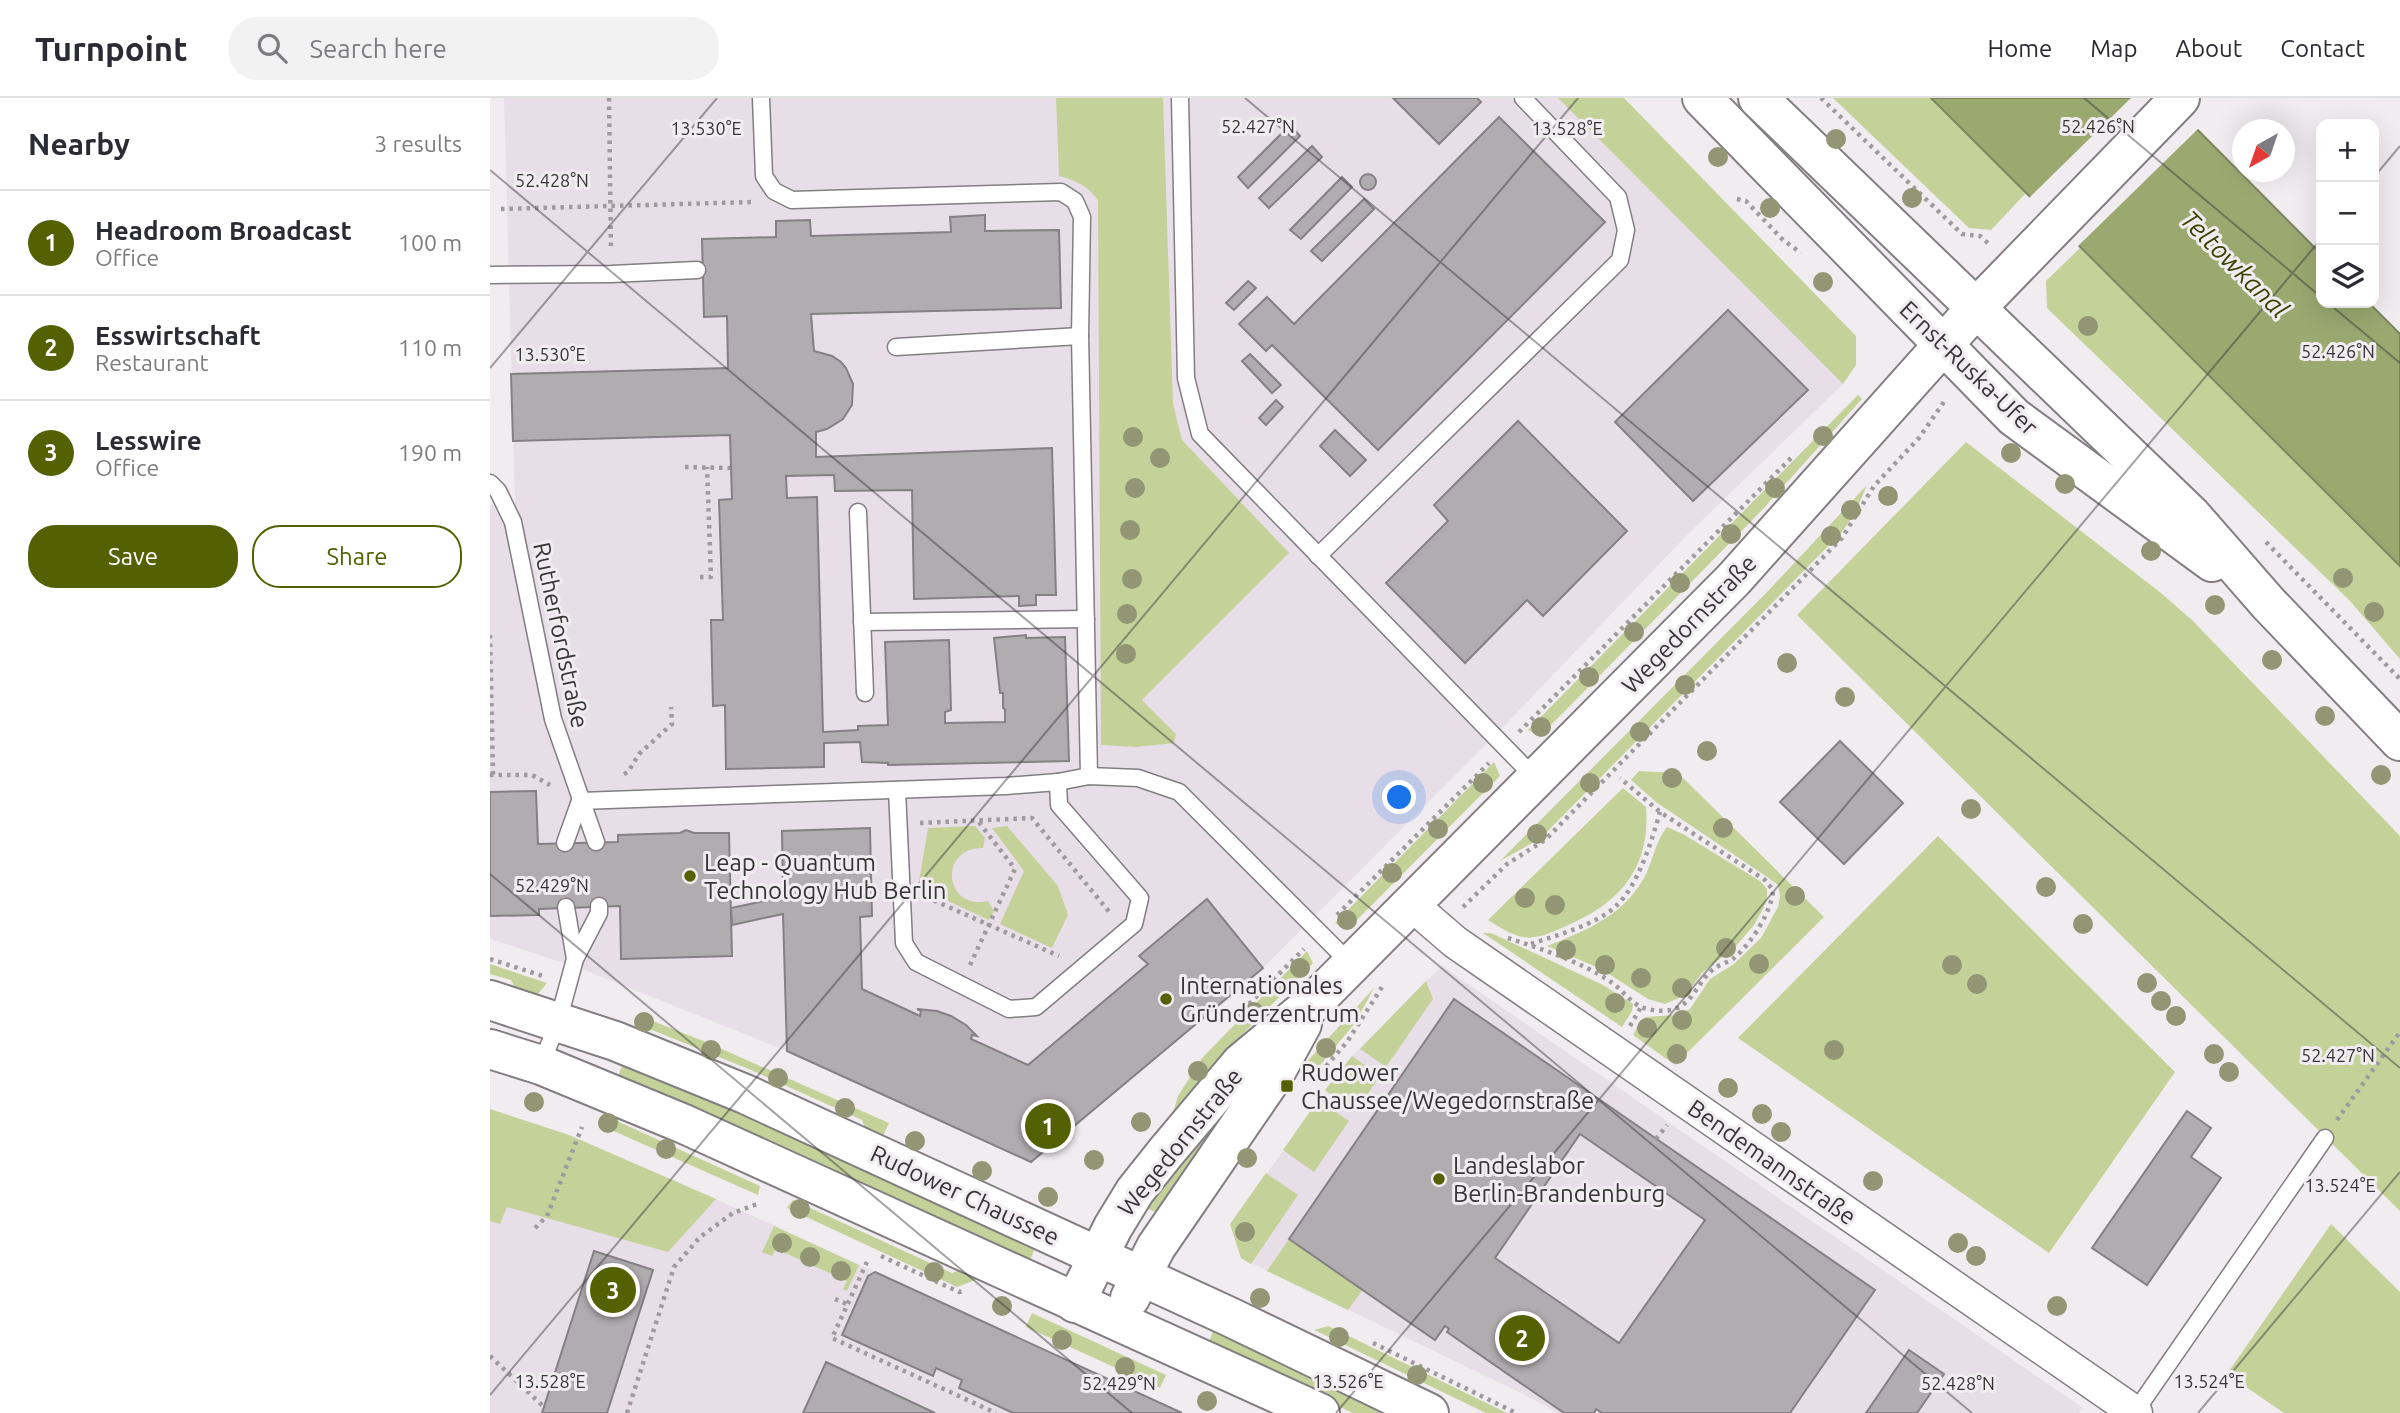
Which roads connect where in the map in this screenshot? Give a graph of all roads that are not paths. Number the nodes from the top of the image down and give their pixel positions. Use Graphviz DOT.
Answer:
graph roads {
  1 [pos="761,98"];
  2 [pos="1180,98"];
  3 [pos="1523,98"];
  4 [pos="1703,98"];
  5 [pos="1758,98"];
  6 [pos="2180,98"];
  7 [pos="697,270"];
  8 [pos="490,275"];
  9 [pos="1977,307"];
  10 [pos="1080,336"];
  11 [pos="1943,346"];
  12 [pos="896,347"];
  13 [pos="490,483"];
  14 [pos="858,512"];
  15 [pos="1318,556"];
  16 [pos="2268,603"];
  17 [pos="1086,619"];
  18 [pos="862,622"];
  19 [pos="865,693"];
  20 [pos="2400,741"];
  21 [pos="1088,776"];
  22 [pos="1536,779"];
  23 [pos="1058,782"];
  24 [pos="897,790"];
  25 [pos="580,801"];
  26 [pos="596,842"];
  27 [pos="565,843"];
  28 [pos="1412,905"];
  29 [pos="599,906"];
  30 [pos="566,908"];
  31 [pos="575,959"];
  32 [pos="1352,965"];
  33 [pos="490,1000"];
  34 [pos="1313,1003"];
  35 [pos="558,1022"];
  36 [pos="490,1049"];
  37 [pos="541,1065"];
  38 [pos="2325,1138"];
  39 [pos="1097,1255"];
  40 [pos="1141,1276"];
  41 [pos="1075,1303"];
  42 [pos="1118,1323"];
  43 [pos="1320,1413"];
  44 [pos="1429,1413"];
  45 [pos="2135,1413"];
  1 -- 10 [label="lane"];
  2 -- 15 [label="lane"];
  3 -- 15 [label="lane"];
  4 -- 11 [label="main road, Ernst-Ruska-Ufer"];
  5 -- 9 [label="main road, Ernst-Ruska-Ufer"];
  6 -- 9 [label="main road, Wegedornstraße"];
  7 -- 8 [label="lane"];
  9 -- 11 [label="main road, Wegedornstraße"];
  9 -- 16 [label="main road, Ernst-Ruska-Ufer"];
  10 -- 12 [label="lane"];
  10 -- 17 [label="lane"];
  11 -- 16 [label="main road, Ernst-Ruska-Ufer"];
  11 -- 22 [label="main road, Wegedornstraße"];
  13 -- 25 [label="lane, Rutherfordstraße"];
  14 -- 18 [label="lane"];
  15 -- 22 [label="lane"];
  16 -- 20 [label="main road, Ernst-Ruska-Ufer"];
  17 -- 18 [label="lane"];
  17 -- 21 [label="lane"];
  18 -- 19 [label="lane"];
  21 -- 23 [label="lane"];
  21 -- 32 [label="lane"];
  22 -- 28 [label="main road, Wegedornstraße"];
  23 -- 24 [label="lane"];
  23 -- 24 [label="lane"];
  24 -- 25 [label="lane"];
  25 -- 26 [label="lane, Rutherfordstraße"];
  25 -- 27 [label="lane"];
  28 -- 32 [label="main road, Wegedornstraße"];
  28 -- 45 [label="street, Bendemannstraße"];
  29 -- 31 [label="lane"];
  30 -- 31 [label="lane"];
  31 -- 35 [label="lane"];
  32 -- 34 [label="main road, Wegedornstraße"];
  33 -- 35 [label="main road, Rudower Chaussee"];
  34 -- 39 [label="main road, Wegedornstraße"];
  34 -- 40 [label="main road, Wegedornstraße"];
  35 -- 37 [label="lane"];
  35 -- 39 [label="main road, Rudower Chaussee"];
  36 -- 37 [label="main road"];
  37 -- 41 [label="main road"];
  38 -- 45 [label="lane"];
  39 -- 40 [label="main road, Rudower Chaussee"];
  39 -- 41 [label="main road, Wegedornstraße"];
  40 -- 42 [label="main road, Wegedornstraße"];
  40 -- 44 [label="main road, Rudower Chaussee"];
  41 -- 42 [label="main road"];
  42 -- 43 [label="main road"];
}
